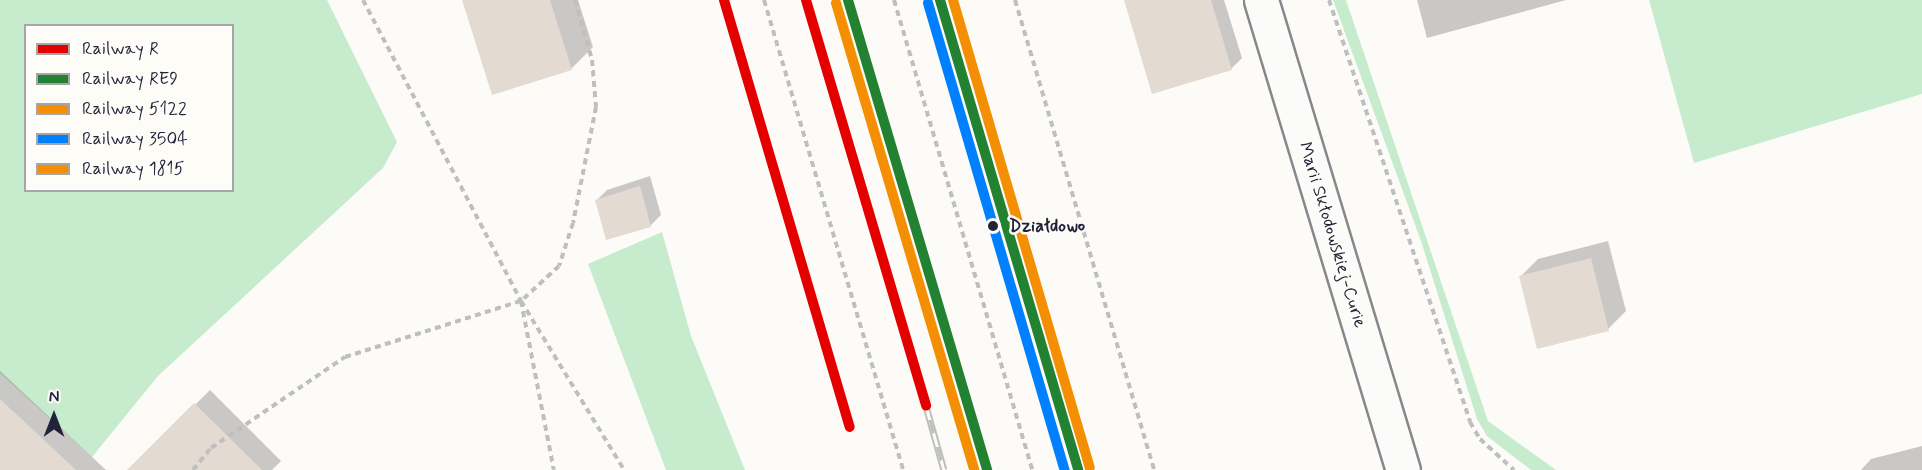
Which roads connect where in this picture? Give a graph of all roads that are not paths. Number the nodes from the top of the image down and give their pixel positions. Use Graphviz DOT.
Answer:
graph roads {
  1 [pos="1261,0"];
  2 [pos="1403,470"];
  1 -- 2 [label="street, Marii Skłodowskiej-Curie"];
}
